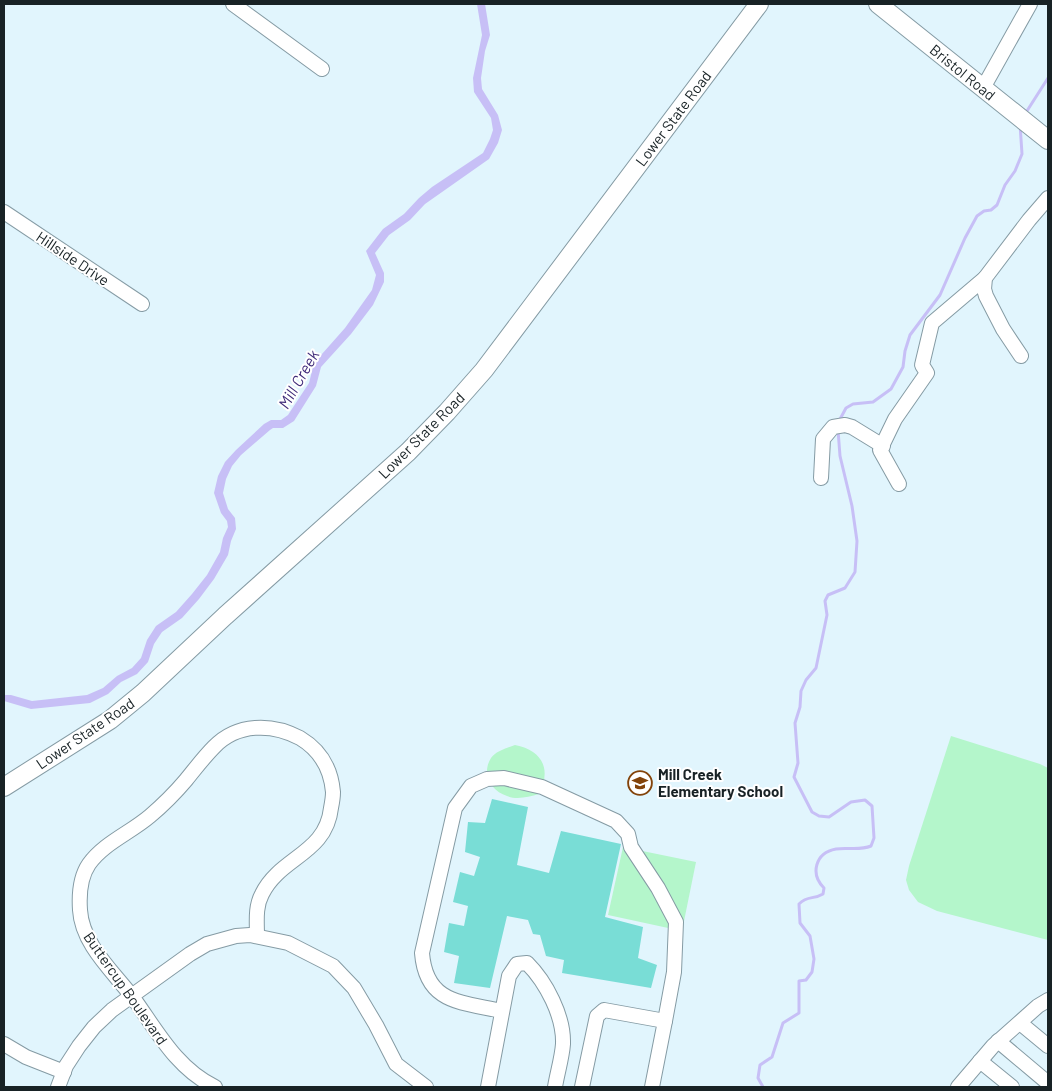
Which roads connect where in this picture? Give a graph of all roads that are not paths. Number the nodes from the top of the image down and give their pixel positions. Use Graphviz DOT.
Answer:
graph roads {
  1 [pos="233,4"];
  2 [pos="759,4"];
  3 [pos="878,4"];
  4 [pos="1030,4"];
  5 [pos="322,68"];
  6 [pos="983,88"];
  7 [pos="1048,140"];
  8 [pos="1048,198"];
  9 [pos="4,212"];
  10 [pos="986,278"];
  11 [pos="142,304"];
  12 [pos="1021,356"];
  13 [pos="883,446"];
  14 [pos="821,478"];
  15 [pos="899,484"];
  16 [pos="4,787"];
  17 [pos="257,936"];
  18 [pos="132,997"];
  19 [pos="1048,1000"];
  20 [pos="502,1012"];
  21 [pos="665,1021"];
  22 [pos="1020,1023"];
  23 [pos="998,1041"];
  24 [pos="4,1044"];
  25 [pos="1048,1046"];
  26 [pos="980,1061"];
  27 [pos="64,1072"];
  28 [pos="1048,1083"];
  29 [pos="962,1086"];
  30 [pos="58,1087"];
  31 [pos="215,1087"];
  32 [pos="426,1087"];
  33 [pos="488,1087"];
  34 [pos="554,1087"];
  35 [pos="582,1087"];
  36 [pos="652,1087"];
  37 [pos="1012,1087"];
  1 -- 5 [label="street"];
  2 -- 16 [label="main road, Lower State Road"];
  3 -- 6 [label="main road, Bristol Road"];
  4 -- 6 [label="street"];
  6 -- 7 [label="main road, Bristol Road"];
  8 -- 10 [label="street"];
  9 -- 11 [label="street, Hillside Drive"];
  10 -- 12 [label="street"];
  10 -- 13 [label="street"];
  13 -- 14 [label="street"];
  13 -- 15 [label="street"];
  17 -- 18 [label="street"];
  17 -- 18 [label="street, Buttercup Boulevard"];
  17 -- 32 [label="street"];
  18 -- 27 [label="street"];
  18 -- 31 [label="street, Buttercup Boulevard"];
  19 -- 22 [label="street"];
  20 -- 21 [label="street"];
  20 -- 33 [label="street"];
  20 -- 34 [label="street"];
  21 -- 35 [label="street"];
  21 -- 36 [label="street"];
  22 -- 23 [label="street"];
  22 -- 25 [label="street"];
  23 -- 26 [label="street"];
  23 -- 28 [label="street"];
  24 -- 27 [label="street"];
  26 -- 29 [label="street"];
  26 -- 37 [label="street"];
  27 -- 30 [label="street"];
}
